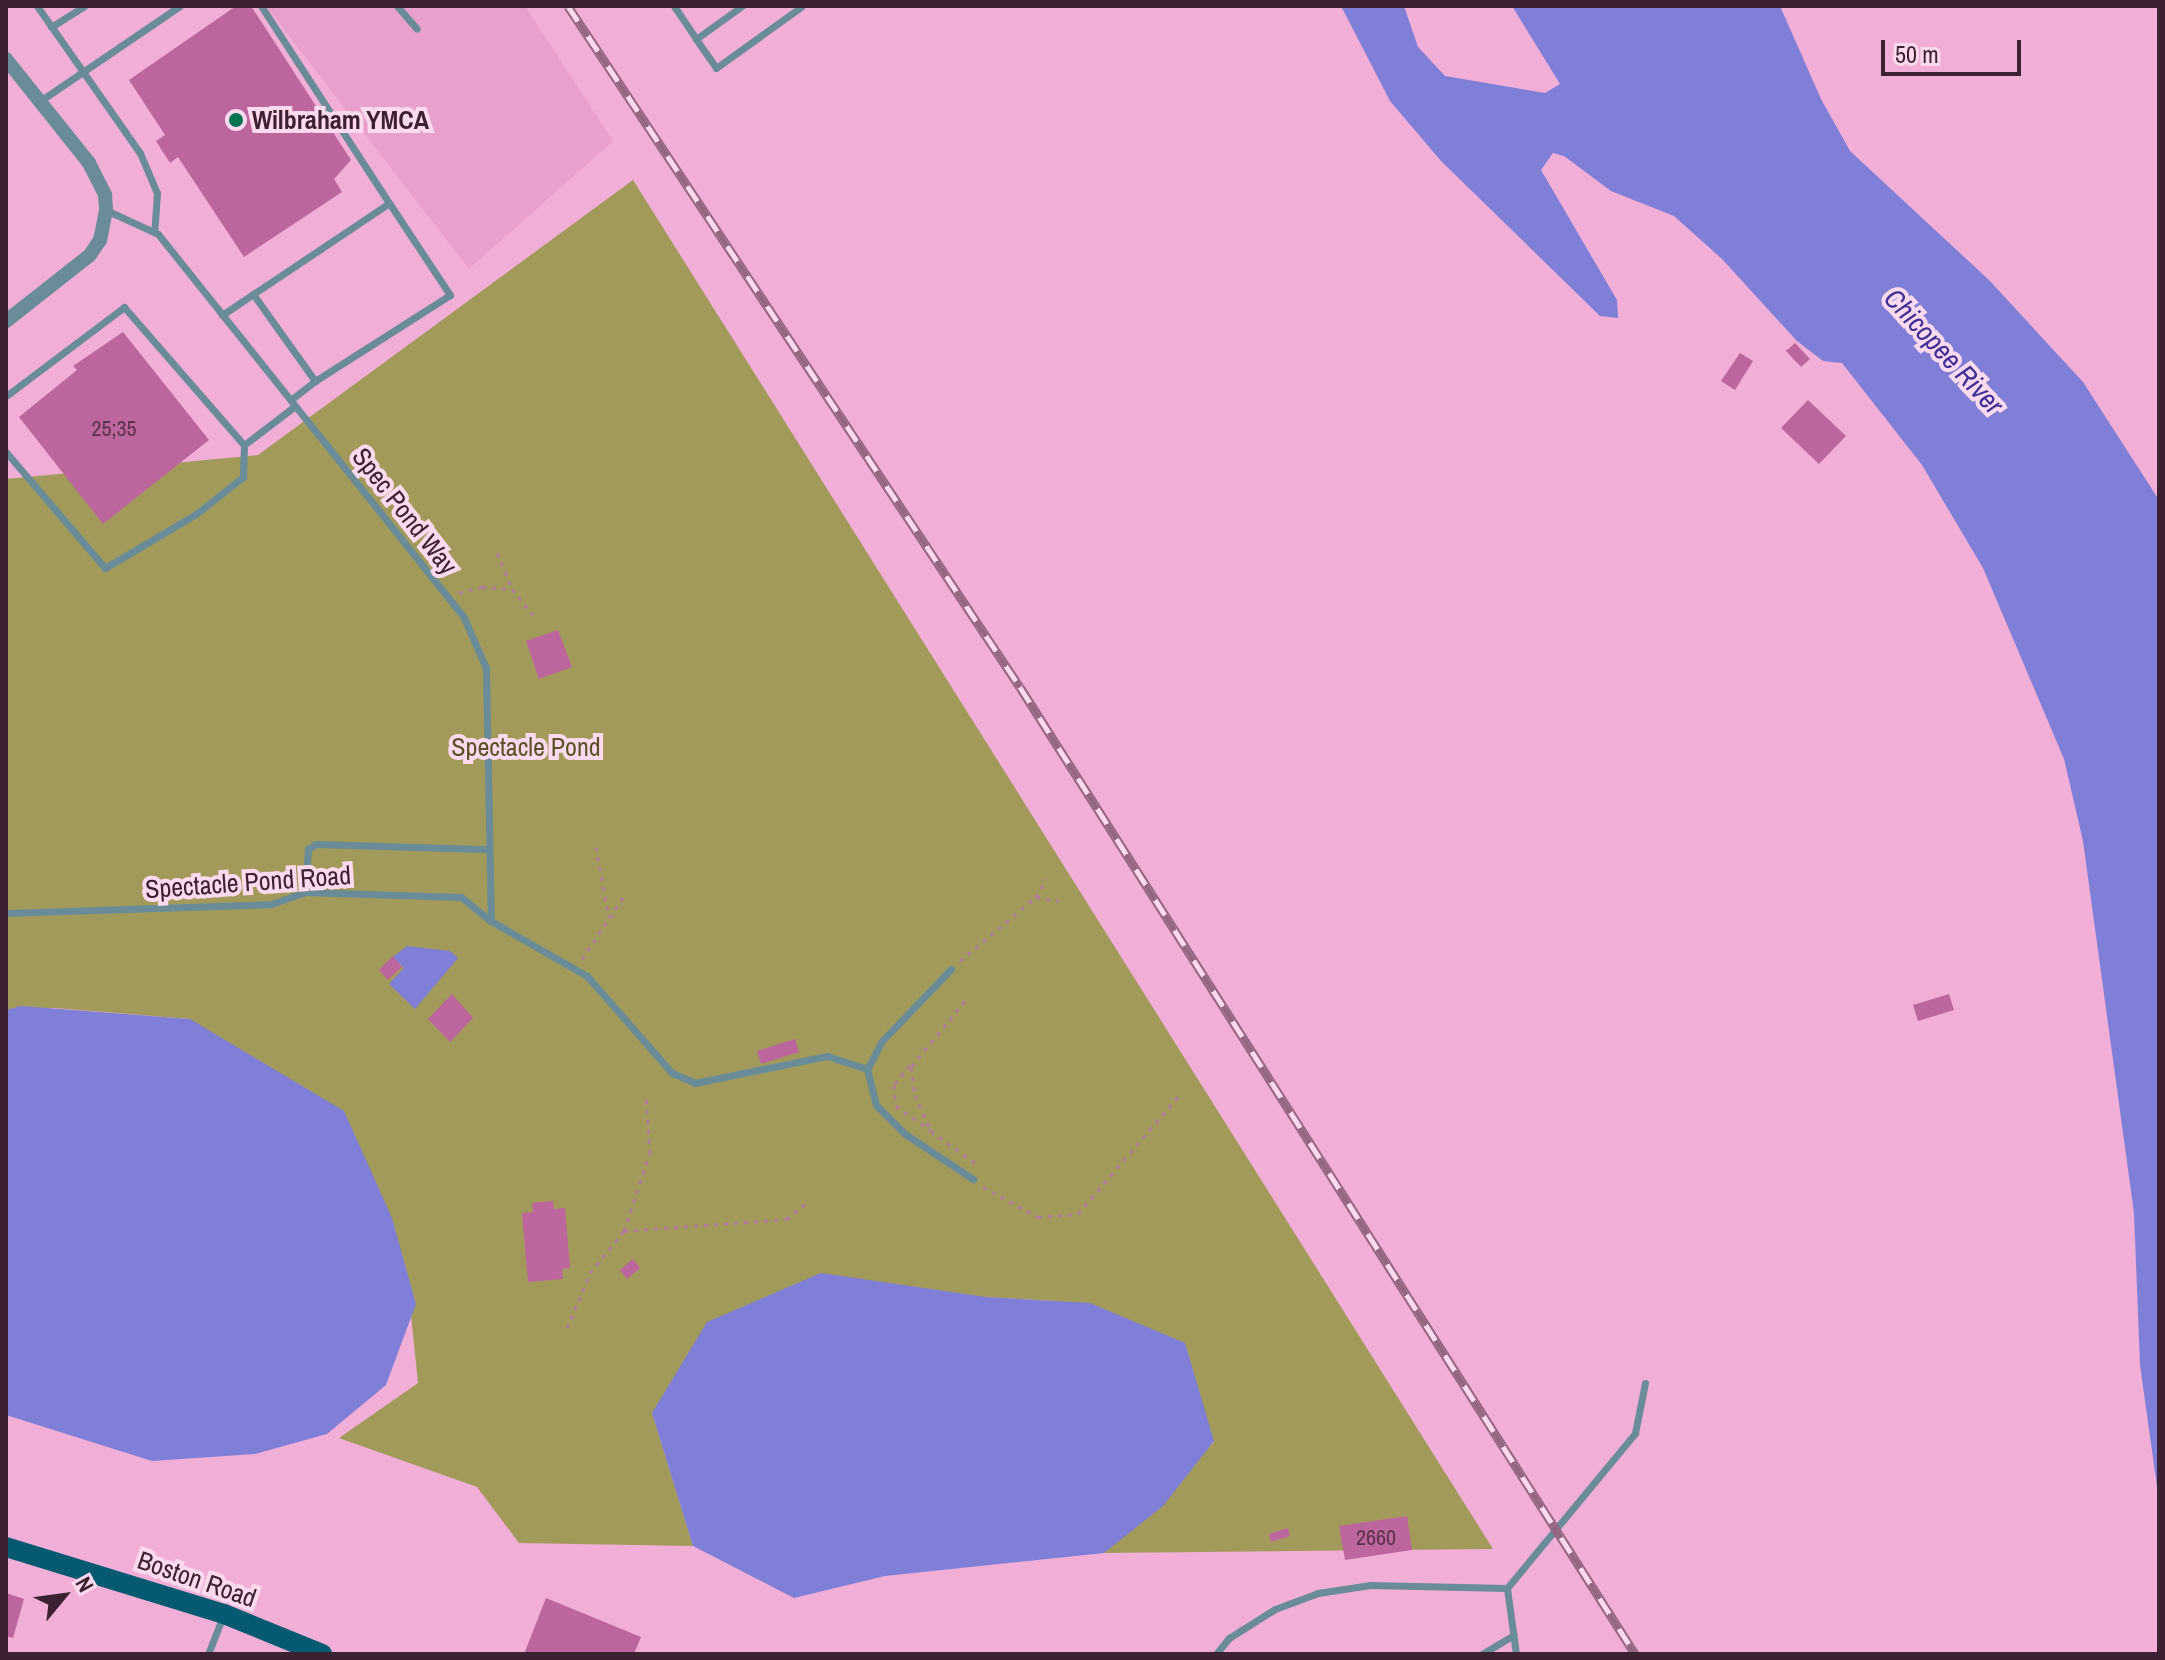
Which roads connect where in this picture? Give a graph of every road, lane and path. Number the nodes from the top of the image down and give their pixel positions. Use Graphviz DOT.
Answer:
graph roads {
  1 [pos="37,6"];
  2 [pos="84,6"];
  3 [pos="180,6"];
  4 [pos="261,6"];
  5 [pos="397,6"];
  6 [pos="674,6"];
  7 [pos="742,6"];
  8 [pos="801,7"];
  9 [pos="51,27"];
  10 [pos="417,29"];
  11 [pos="696,39"];
  12 [pos="6,59"];
  13 [pos="82,72"];
  14 [pos="40,101"];
  15 [pos="389,203"];
  16 [pos="106,210"];
  17 [pos="154,232"];
  18 [pos="253,294"];
  19 [pos="222,315"];
  20 [pos="6,321"];
  21 [pos="315,381"];
  22 [pos="6,396"];
  23 [pos="293,403"];
  24 [pos="244,445"];
  25 [pos="6,452"];
  26 [pos="497,553"];
  27 [pos="512,589"];
  28 [pos="449,600"];
  29 [pos="533,615"];
  30 [pos="596,847"];
  31 [pos="489,849"];
  32 [pos="1046,879"];
  33 [pos="305,892"];
  34 [pos="624,896"];
  35 [pos="1036,897"];
  36 [pos="1059,901"];
  37 [pos="6,913"];
  38 [pos="609,918"];
  39 [pos="491,921"];
  40 [pos="576,969"];
  41 [pos="951,969"];
  42 [pos="965,1001"];
  43 [pos="918,1056"];
  44 [pos="867,1069"];
  45 [pos="1180,1094"];
  46 [pos="646,1095"];
  47 [pos="931,1131"];
  48 [pos="987,1171"];
  49 [pos="973,1179"];
  50 [pos="986,1180"];
  51 [pos="986,1188"];
  52 [pos="809,1201"];
  53 [pos="624,1231"];
  54 [pos="567,1328"];
  55 [pos="1645,1383"];
  56 [pos="6,1547"];
  57 [pos="1507,1588"];
  58 [pos="224,1614"];
  59 [pos="1514,1635"];
  60 [pos="208,1654"];
  61 [pos="322,1654"];
  62 [pos="1216,1654"];
  63 [pos="1482,1654"];
  64 [pos="1516,1654"];
  1 -- 9 [label="lane"];
  2 -- 9 [label="lane"];
  3 -- 13 [label="lane"];
  4 -- 15 [label="lane"];
  5 -- 10 [label="lane"];
  6 -- 11 [label="lane"];
  7 -- 11 [label="lane"];
  8 -- 11 [label="lane"];
  9 -- 13 [label="lane"];
  12 -- 14 [label="street"];
  13 -- 14 [label="lane"];
  13 -- 17 [label="lane"];
  14 -- 16 [label="street"];
  15 -- 18 [label="lane"];
  15 -- 21 [label="lane"];
  16 -- 17 [label="lane, Spec Pond Way"];
  16 -- 20 [label="street"];
  17 -- 19 [label="lane, Spec Pond Way"];
  18 -- 19 [label="lane"];
  18 -- 21 [label="lane"];
  19 -- 23 [label="lane, Spec Pond Way"];
  21 -- 23 [label="lane"];
  22 -- 24 [label="lane"];
  23 -- 24 [label="lane"];
  23 -- 28 [label="lane, Spec Pond Way"];
  24 -- 25 [label="lane"];
  26 -- 27 [label="path"];
  27 -- 28 [label="path"];
  27 -- 29 [label="path"];
  28 -- 31 [label="lane, Spec Pond Way"];
  30 -- 38 [label="path"];
  31 -- 33 [label="lane"];
  31 -- 39 [label="lane, Spec Pond Way"];
  32 -- 35 [label="path"];
  33 -- 37 [label="lane, Spectacle Pond Road"];
  33 -- 39 [label="lane, Spectacle Pond Road"];
  34 -- 38 [label="path"];
  35 -- 36 [label="path"];
  35 -- 41 [label="path"];
  38 -- 40 [label="path"];
  39 -- 40 [label="lane, Spectacle Pond Road"];
  40 -- 44 [label="lane, Spectacle Pond Road"];
  41 -- 44 [label="lane"];
  42 -- 43 [label="path"];
  43 -- 47 [label="path"];
  43 -- 47 [label="path"];
  44 -- 49 [label="lane"];
  45 -- 51 [label="path"];
  46 -- 53 [label="path"];
  47 -- 48 [label="path"];
  49 -- 51 [label="path"];
  50 -- 51 [label="path"];
  52 -- 53 [label="path"];
  53 -- 54 [label="path"];
  55 -- 57 [label="lane"];
  56 -- 58 [label="main road, Boston Road"];
  57 -- 59 [label="lane"];
  57 -- 62 [label="lane"];
  58 -- 60 [label="lane"];
  58 -- 61 [label="main road, Boston Road"];
  59 -- 63 [label="lane"];
  59 -- 64 [label="lane"];
}
